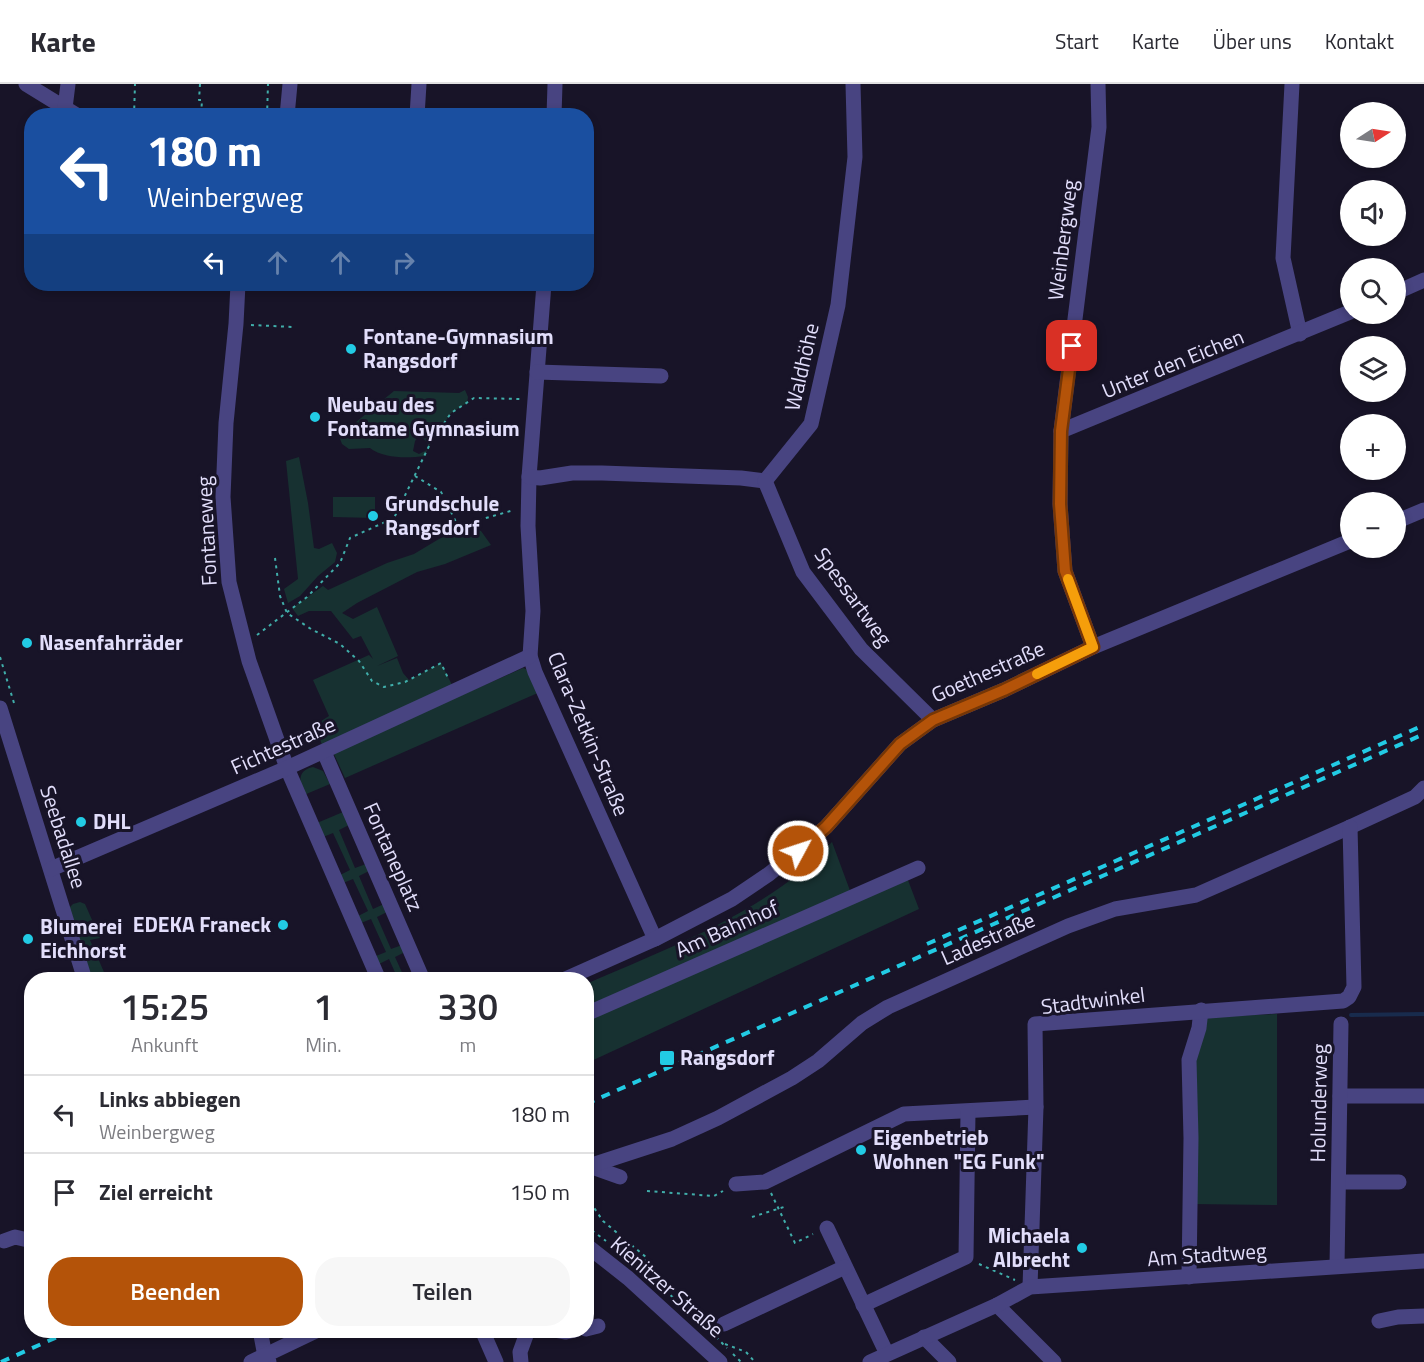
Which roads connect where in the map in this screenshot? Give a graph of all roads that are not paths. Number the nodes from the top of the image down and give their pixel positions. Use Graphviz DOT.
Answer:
graph roads {
  1 [pos="26,84"];
  2 [pos="68,84"];
  3 [pos="290,84"];
  4 [pos="419,84"];
  5 [pos="555,84"];
  6 [pos="853,84"];
  7 [pos="1098,84"];
  8 [pos="1292,84"];
  9 [pos="65,108"];
  10 [pos="71,108"];
  11 [pos="288,108"];
  12 [pos="418,108"];
  13 [pos="554,108"];
  14 [pos="1424,280"];
  15 [pos="1406,288"];
  16 [pos="238,291"];
  17 [pos="543,291"];
  18 [pos="1340,316"];
  19 [pos="1300,334"];
  20 [pos="537,372"];
  21 [pos="662,376"];
  22 [pos="1061,431"];
  23 [pos="529,477"];
  24 [pos="765,482"];
  25 [pos="1424,510"];
  26 [pos="1406,517"];
  27 [pos="1340,545"];
  28 [pos="1093,647"];
  29 [pos="530,656"];
  30 [pos="0,708"];
  31 [pos="933,720"];
  32 [pos="324,752"];
  33 [pos="287,768"];
  34 [pos="1424,788"];
  35 [pos="1350,827"];
  36 [pos="918,868"];
  37 [pos="51,869"];
  38 [pos="655,939"];
  39 [pos="83,972"];
  40 [pos="375,972"];
  41 [pos="420,972"];
  42 [pos="581,972"];
  43 [pos="594,1010"];
  44 [pos="1201,1010"];
  45 [pos="1341,1024"];
  46 [pos="1340,1096"];
  47 [pos="1424,1096"];
  48 [pos="1036,1107"];
  49 [pos="968,1112"];
  50 [pos="594,1164"];
  51 [pos="594,1168"];
  52 [pos="620,1177"];
  53 [pos="1339,1182"];
  54 [pos="1399,1182"];
  55 [pos="736,1184"];
  56 [pos="827,1228"];
  57 [pos="24,1239"];
  58 [pos="4,1241"];
  59 [pos="594,1251"];
  60 [pos="1424,1261"];
  61 [pos="1337,1266"];
  62 [pos="845,1267"];
  63 [pos="1189,1277"];
  64 [pos="1030,1287"];
  65 [pos="863,1305"];
  66 [pos="997,1305"];
  67 [pos="1424,1316"];
  68 [pos="1379,1321"];
  69 [pos="724,1324"];
  70 [pos="924,1336"];
  71 [pos="261,1338"];
  72 [pos="303,1338"];
  73 [pos="486,1338"];
  74 [pos="525,1338"];
  75 [pos="887,1354"];
  76 [pos="262,1360"];
  77 [pos="496,1362"];
  78 [pos="521,1362"];
  79 [pos="720,1362"];
  80 [pos="870,1362"];
  81 [pos="949,1362"];
  82 [pos="1054,1362"];
  1 -- 9 [label="street"];
  2 -- 10 [label="street"];
  3 -- 11 [label="street"];
  4 -- 12 [label="street"];
  5 -- 13 [label="street"];
  6 -- 24 [label="street, Waldhöhe"];
  7 -- 22 [label="street, Weinbergweg"];
  8 -- 19 [label="street"];
  14 -- 15 [label="street"];
  16 -- 33 [label="street, Fontaneweg"];
  17 -- 20 [label="street, Clara-Zetkin-Straße"];
  18 -- 19 [label="street, Unter den Eichen"];
  19 -- 22 [label="street, Unter den Eichen"];
  20 -- 21 [label="street"];
  20 -- 23 [label="street, Clara-Zetkin-Straße"];
  22 -- 28 [label="street, Weinbergweg"];
  23 -- 24 [label="street"];
  23 -- 29 [label="street, Clara-Zetkin-Straße"];
  24 -- 31 [label="street, Spessartweg"];
  25 -- 26 [label="street"];
  27 -- 28 [label="street, Goethestraße"];
  28 -- 31 [label="street, Goethestraße"];
  29 -- 32 [label="street, Fichtestraße"];
  29 -- 38 [label="street, Clara-Zetkin-Straße"];
  30 -- 37 [label="street, Seebadallee"];
  31 -- 38 [label="street, Goethestraße"];
  32 -- 33 [label="street, Fichtestraße"];
  32 -- 41 [label="street, Fontaneplatz"];
  33 -- 37 [label="street, Fichtestraße"];
  33 -- 40 [label="street"];
  34 -- 35 [label="street, Ladestraße"];
  35 -- 44 [label="street, Stadtwinkel"];
  35 -- 50 [label="street, Ladestraße"];
  36 -- 43 [label="street, Am Bahnhof"];
  37 -- 39 [label="street, Seebadallee"];
  38 -- 42 [label="street, Goethestraße"];
  44 -- 48 [label="street, Stadtwinkel"];
  44 -- 63 [label="street"];
  45 -- 46 [label="street, Holunderweg"];
  46 -- 47 [label="street"];
  46 -- 53 [label="street, Holunderweg"];
  48 -- 49 [label="street"];
  48 -- 64 [label="street, Stadtwinkel"];
  49 -- 55 [label="street"];
  49 -- 65 [label="street"];
  51 -- 52 [label="street"];
  53 -- 54 [label="street, Holunderweg"];
  53 -- 61 [label="street, Holunderweg"];
  56 -- 62 [label="street"];
  57 -- 58 [label="street"];
  59 -- 79 [label="street, Kienitzer Straße"];
  60 -- 61 [label="street, Am Stadtweg"];
  61 -- 63 [label="street, Am Stadtweg"];
  62 -- 65 [label="street"];
  62 -- 69 [label="street"];
  63 -- 64 [label="street, Am Stadtweg"];
  64 -- 66 [label="street, Am Stadtweg"];
  65 -- 75 [label="street"];
  66 -- 70 [label="street, Am Stadtweg"];
  66 -- 82 [label="street"];
  67 -- 68 [label="street"];
  70 -- 75 [label="street, Am Stadtweg"];
  70 -- 81 [label="street"];
  71 -- 76 [label="street"];
  72 -- 76 [label="street"];
  73 -- 77 [label="street"];
  74 -- 78 [label="street"];
  75 -- 80 [label="street, Am Stadtweg"];
}
